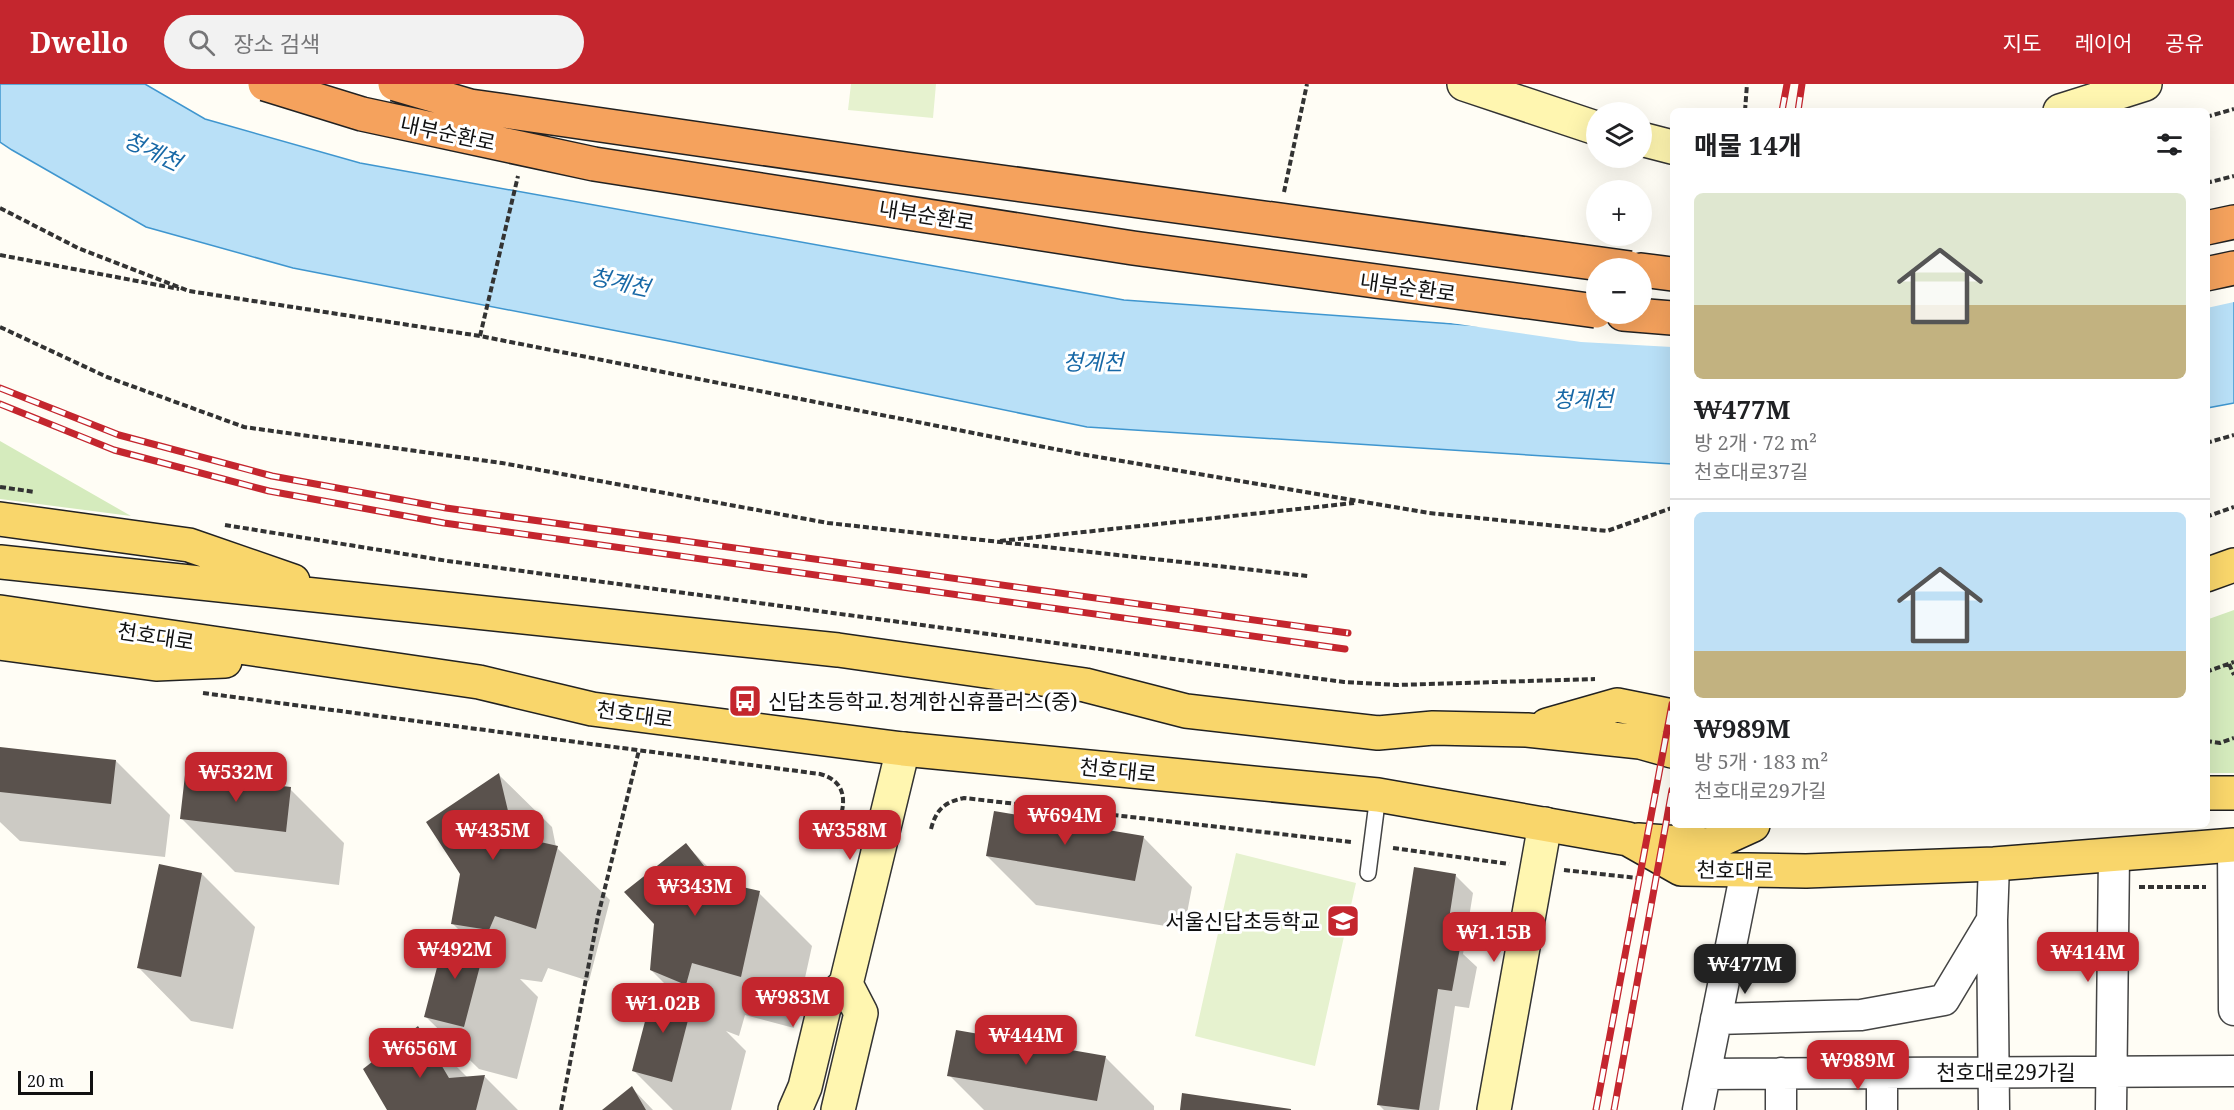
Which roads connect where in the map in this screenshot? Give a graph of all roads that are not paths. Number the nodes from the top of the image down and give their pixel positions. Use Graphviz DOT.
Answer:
graph roads {
  1 [pos="265,84"];
  2 [pos="395,84"];
  3 [pos="1464,84"];
  4 [pos="2145,84"];
  5 [pos="2069,108"];
  6 [pos="1586,125"];
  7 [pos="1652,142"];
  8 [pos="1670,147"];
  9 [pos="2234,222"];
  10 [pos="2210,227"];
  11 [pos="1586,262"];
  12 [pos="2234,268"];
  13 [pos="1652,271"];
  14 [pos="2210,273"];
  15 [pos="1670,274"];
  16 [pos="1586,310"];
  17 [pos="1652,316"];
  18 [pos="1670,318"];
  19 [pos="0,519"];
  20 [pos="0,562"];
  21 [pos="2234,565"];
  22 [pos="2210,574"];
  23 [pos="351,601"];
  24 [pos="0,612"];
  25 [pos="0,644"];
  26 [pos="299,657"];
  27 [pos="1670,716"];
  28 [pos="1527,730"];
  29 [pos="903,749"];
  30 [pos="1670,750"];
  31 [pos="2210,793"];
  32 [pos="2234,793"];
  33 [pos="1378,795"];
  34 [pos="1545,824"];
  35 [pos="1746,828"];
  36 [pos="1628,839"];
  37 [pos="2234,845"];
  38 [pos="2114,855"];
  39 [pos="1994,864"];
  40 [pos="1746,872"];
  41 [pos="1368,873"];
  42 [pos="1992,920"];
  43 [pos="846,984"];
  44 [pos="2234,1010"];
  45 [pos="1716,1019"];
  46 [pos="2234,1071"];
  47 [pos="1994,1072"];
  48 [pos="2111,1072"];
  49 [pos="1781,1073"];
  50 [pos="1882,1073"];
  51 [pos="1705,1074"];
  52 [pos="795,1110"];
  53 [pos="838,1110"];
  54 [pos="1494,1110"];
  55 [pos="1698,1110"];
  56 [pos="1781,1110"];
  57 [pos="1882,1110"];
  58 [pos="1994,1110"];
  59 [pos="2111,1110"];
  1 -- 16 [label="highway, 내부순환로, bridge"];
  2 -- 11 [label="highway, 내부순환로, bridge"];
  3 -- 6 [label="main road"];
  4 -- 5 [label="main road"];
  7 -- 8 [label="main road"];
  9 -- 10 [label="highway"];
  12 -- 14 [label="highway"];
  13 -- 15 [label="highway"];
  17 -- 18 [label="highway"];
  19 -- 23 [label="main road"];
  20 -- 23 [label="main road"];
  21 -- 22 [label="main road"];
  23 -- 28 [label="main road"];
  24 -- 26 [label="main road, 천호대로"];
  25 -- 26 [label="main road"];
  26 -- 29 [label="main road, 천호대로"];
  27 -- 28 [label="main road"];
  28 -- 30 [label="main road"];
  29 -- 33 [label="main road, 천호대로"];
  29 -- 43 [label="main road"];
  31 -- 32 [label="main road"];
  33 -- 34 [label="main road, 천호대로"];
  33 -- 41 [label="lane"];
  34 -- 36 [label="main road, 천호대로"];
  34 -- 54 [label="main road"];
  35 -- 36 [label="main road"];
  36 -- 40 [label="main road, 천호대로"];
  37 -- 38 [label="main road, 천호대로"];
  37 -- 44 [label="street"];
  38 -- 39 [label="main road, 천호대로"];
  38 -- 48 [label="street"];
  39 -- 40 [label="main road, 천호대로"];
  39 -- 42 [label="street"];
  40 -- 45 [label="street"];
  42 -- 45 [label="street"];
  42 -- 47 [label="street"];
  43 -- 52 [label="main road"];
  43 -- 53 [label="main road"];
  45 -- 51 [label="street"];
  46 -- 48 [label="street, 천호대로29가길"];
  47 -- 48 [label="street, 천호대로29가길"];
  47 -- 50 [label="street, 천호대로29가길"];
  47 -- 58 [label="street"];
  48 -- 59 [label="street"];
  49 -- 50 [label="street, 천호대로29가길"];
  49 -- 51 [label="street, 천호대로29가길"];
  49 -- 56 [label="street"];
  50 -- 57 [label="street"];
  51 -- 55 [label="street"];
}
